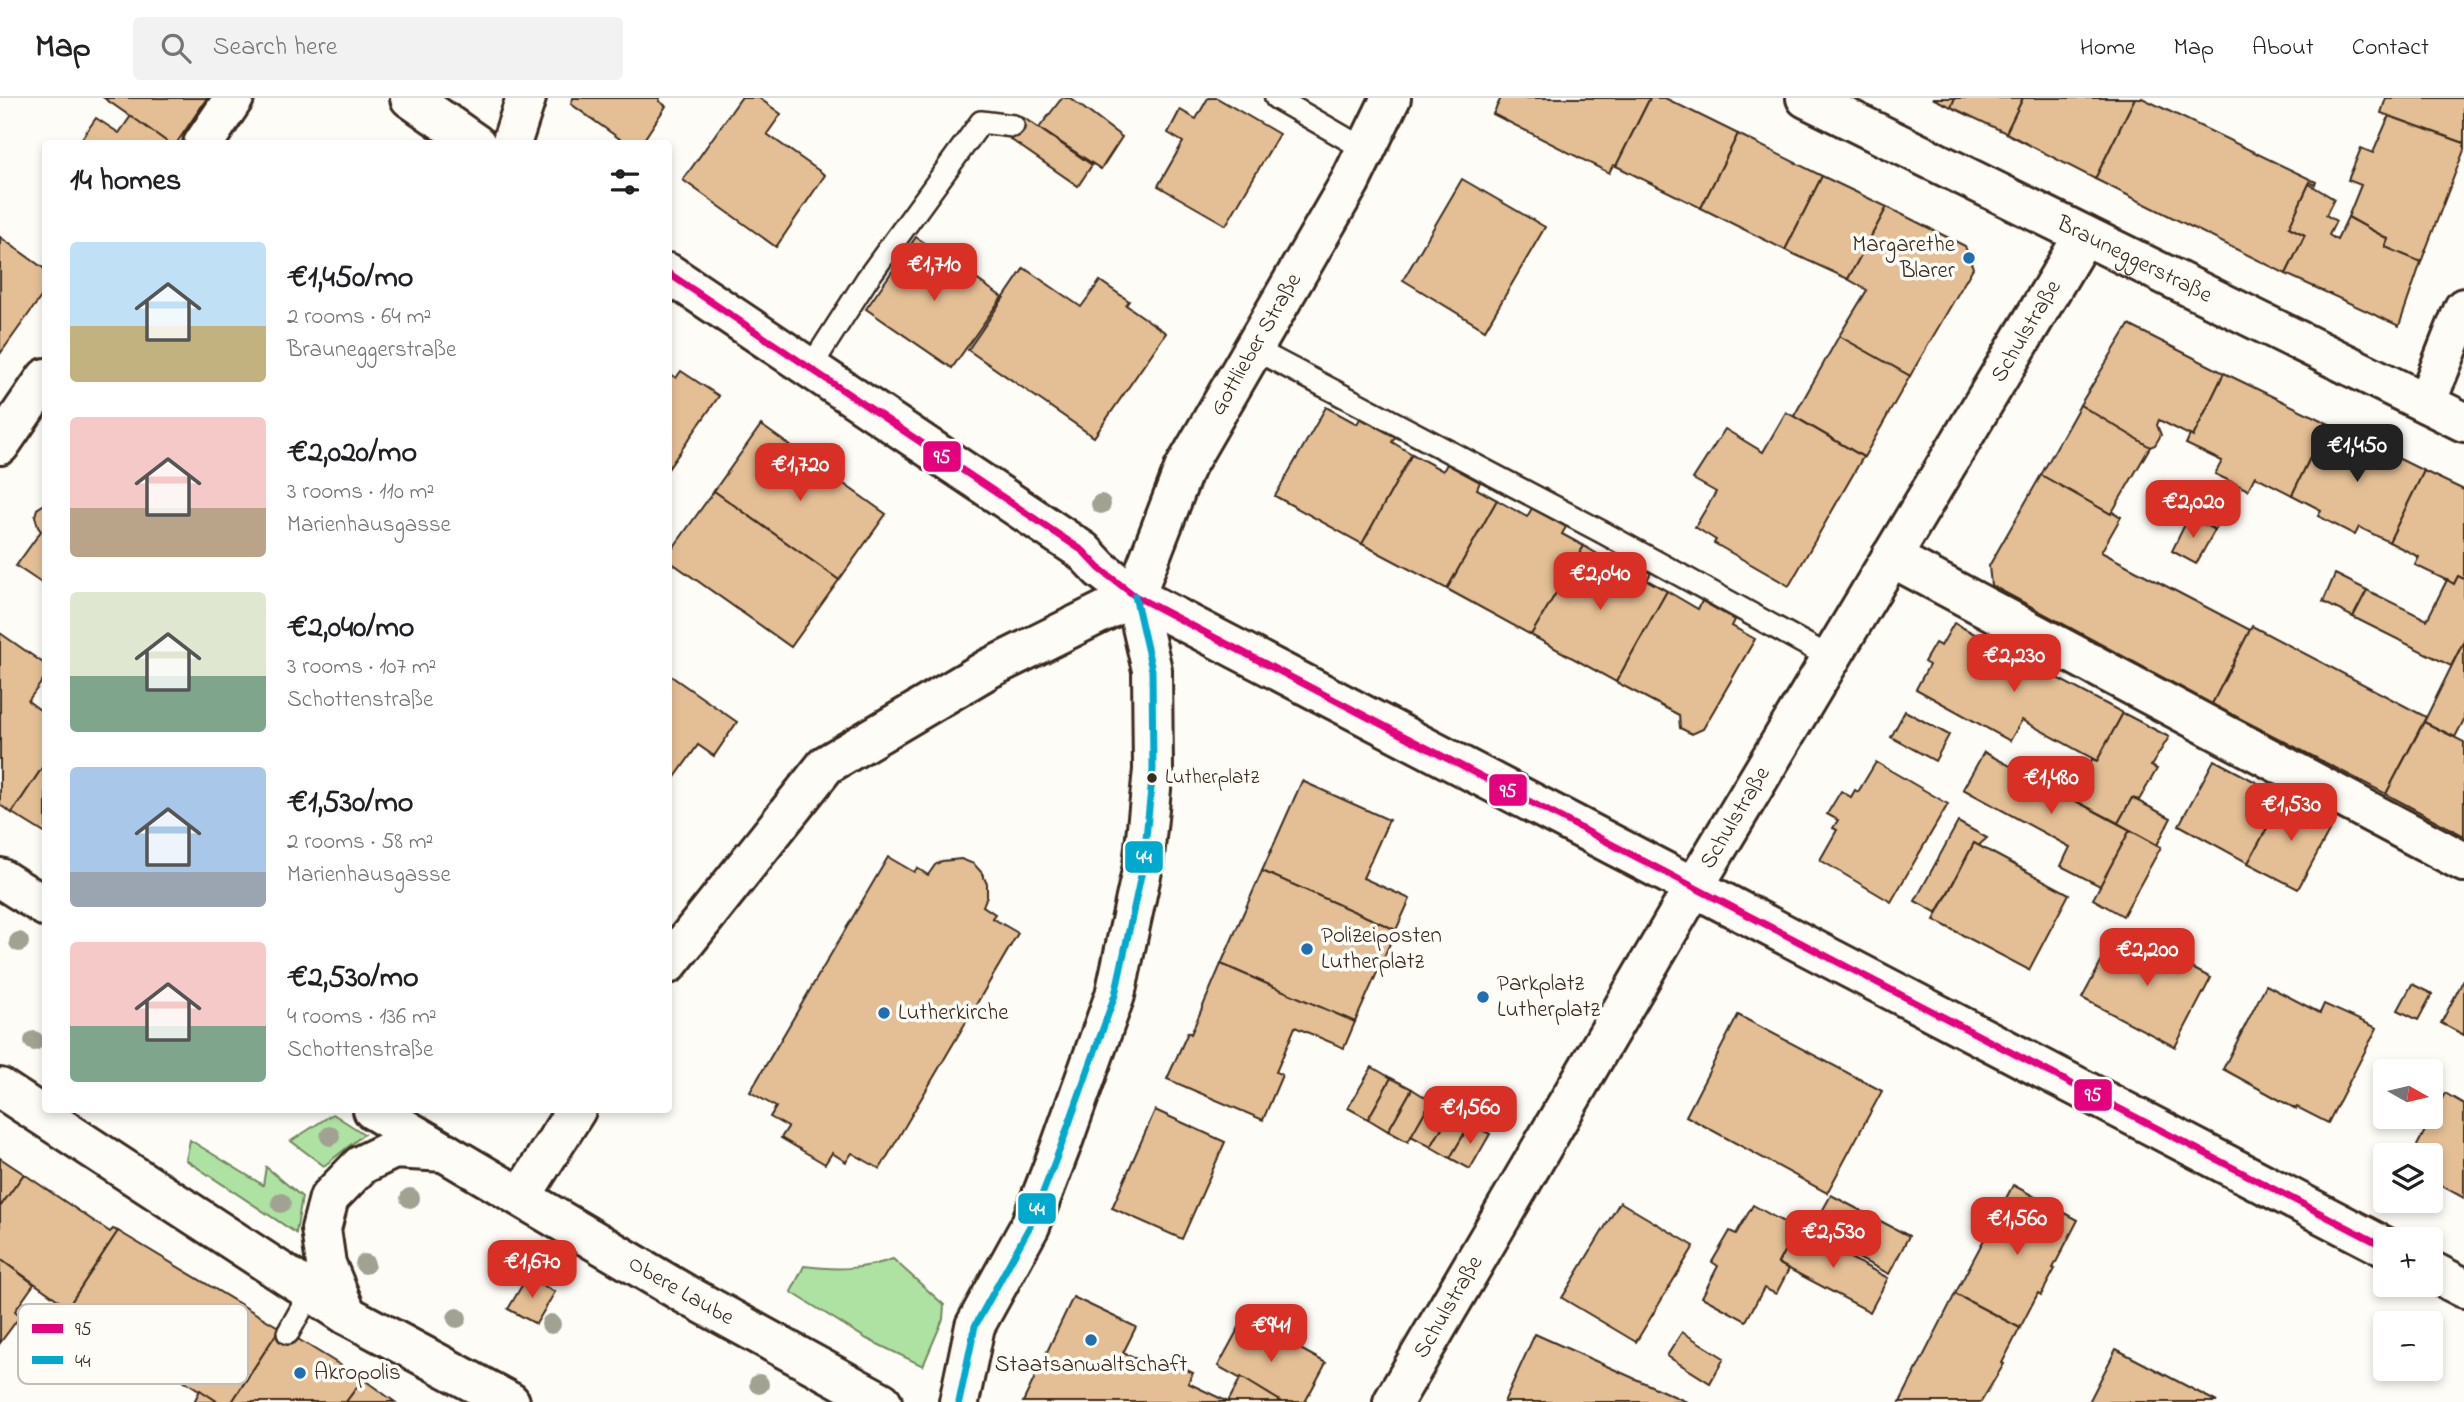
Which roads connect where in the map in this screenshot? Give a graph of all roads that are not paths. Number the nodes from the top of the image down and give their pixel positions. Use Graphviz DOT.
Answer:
graph roads {
  1 [pos="234,98"];
  2 [pos="410,98"];
  3 [pos="526,98"];
  4 [pos="1276,98"];
  5 [pos="1391,98"];
  6 [pos="1806,98"];
  7 [pos="1013,126"];
  8 [pos="206,140"];
  9 [pos="470,140"];
  10 [pos="512,140"];
  11 [pos="1366,150"];
  12 [pos="2084,235"];
  13 [pos="672,276"];
  14 [pos="2464,308"];
  15 [pos="1255,349"];
  16 [pos="810,368"];
  17 [pos="42,384"];
  18 [pos="2426,404"];
  19 [pos="2464,422"];
  20 [pos="0,445"];
  21 [pos="1891,557"];
  22 [pos="1135,596"];
  23 [pos="1831,658"];
  24 [pos="2464,862"];
  25 [pos="0,878"];
  26 [pos="1694,887"];
  27 [pos="42,904"];
  28 [pos="672,959"];
  29 [pos="0,1088"];
  30 [pos="378,1113"];
  31 [pos="574,1113"];
  32 [pos="445,1152"];
  33 [pos="521,1197"];
  34 [pos="2373,1241"];
  35 [pos="2443,1277"];
  36 [pos="2464,1288"];
  37 [pos="312,1290"];
  38 [pos="347,1315"];
  39 [pos="288,1333"];
  40 [pos="510,1402"];
  41 [pos="883,1402"];
  42 [pos="959,1402"];
  43 [pos="1393,1402"];
  1 -- 8 [label="street"];
  2 -- 9 [label="street"];
  3 -- 10 [label="street"];
  4 -- 11 [label="lane"];
  5 -- 11 [label="street, Gottlieber Straße"];
  6 -- 12 [label="street, Brauneggerstraße"];
  7 -- 16 [label="lane"];
  11 -- 15 [label="street, Gottlieber Straße"];
  12 -- 18 [label="street, Brauneggerstraße"];
  12 -- 21 [label="street, Schulstraße"];
  13 -- 16 [label="street"];
  14 -- 18 [label="street"];
  15 -- 22 [label="street, Gottlieber Straße"];
  15 -- 23 [label="lane"];
  16 -- 22 [label="street"];
  17 -- 20 [label="street"];
  18 -- 19 [label="street, Brauneggerstraße"];
  21 -- 23 [label="street, Schulstraße"];
  21 -- 24 [label="street"];
  22 -- 26 [label="street"];
  22 -- 28 [label="street"];
  22 -- 42 [label="street"];
  23 -- 26 [label="street, Schulstraße"];
  25 -- 27 [label="street"];
  26 -- 34 [label="street"];
  26 -- 43 [label="street, Schulstraße"];
  29 -- 37 [label="street"];
  30 -- 32 [label="street, Obere Laube"];
  31 -- 33 [label="street"];
  32 -- 33 [label="street, Obere Laube"];
  32 -- 38 [label="street, Obere Laube"];
  33 -- 41 [label="street, Obere Laube"];
  35 -- 36 [label="street"];
  37 -- 38 [label="street"];
  37 -- 39 [label="lane"];
  38 -- 40 [label="street"];
}
